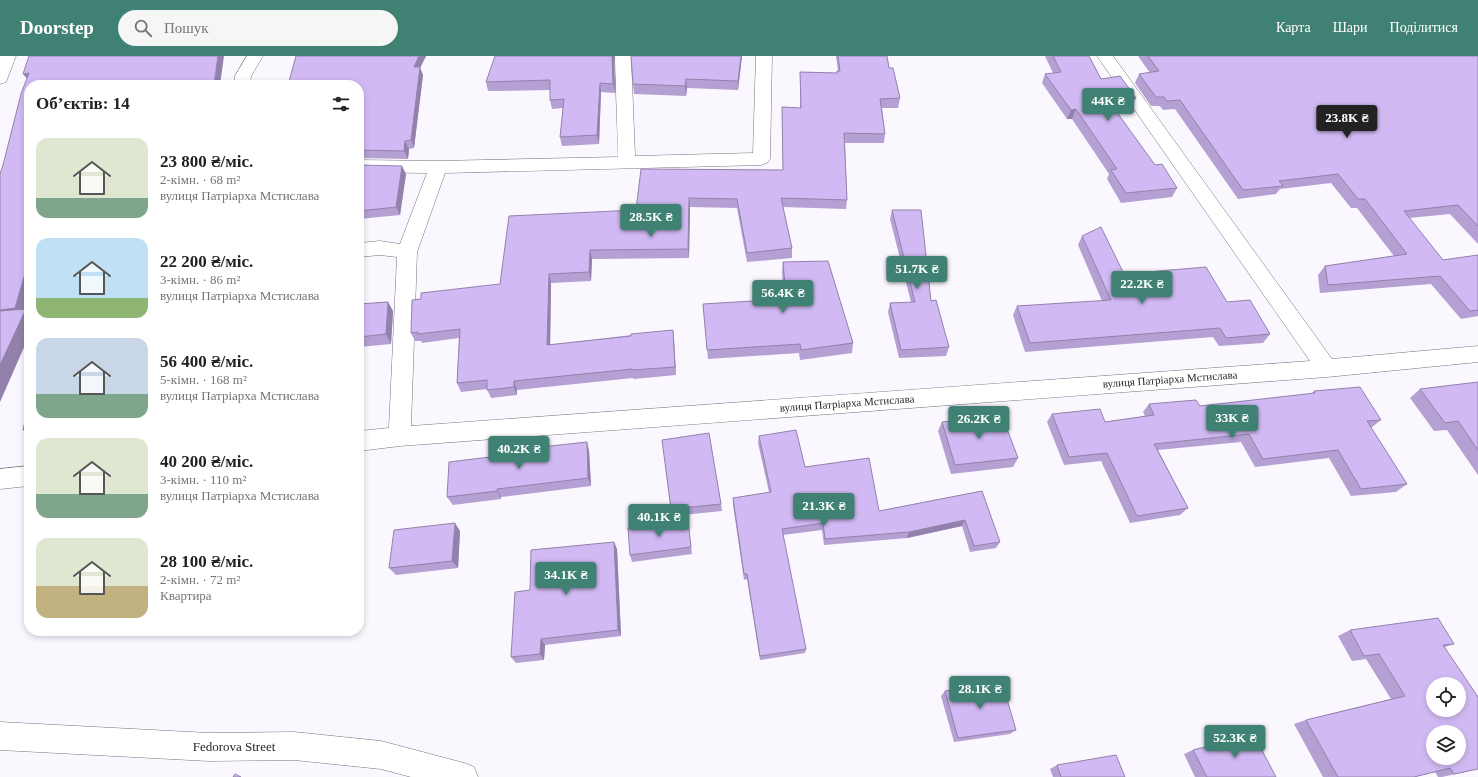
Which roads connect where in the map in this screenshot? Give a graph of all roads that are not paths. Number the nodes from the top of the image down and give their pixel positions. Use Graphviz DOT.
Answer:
graph roads {
  1 [pos="8,56"];
  2 [pos="255,56"];
  3 [pos="623,56"];
  4 [pos="764,56"];
  5 [pos="1104,56"];
  6 [pos="0,79"];
  7 [pos="243,80"];
  8 [pos="627,162"];
  9 [pos="364,166"];
  10 [pos="438,167"];
  11 [pos="364,250"];
  12 [pos="407,252"];
  13 [pos="1478,354"];
  14 [pos="1327,368"];
  15 [pos="400,436"];
  16 [pos="364,440"];
  17 [pos="24,477"];
  18 [pos="1,483"];
  19 [pos="0,736"];
  20 [pos="464,777"];
  1 -- 6 [label="street"];
  2 -- 7 [label="street"];
  3 -- 8 [label="street"];
  4 -- 8 [label="street"];
  5 -- 14 [label="street"];
  8 -- 10 [label="street"];
  9 -- 10 [label="street"];
  10 -- 12 [label="street"];
  11 -- 12 [label="street"];
  12 -- 15 [label="street"];
  13 -- 14 [label="street, вулиця Патріарха Мстислава"];
  14 -- 15 [label="street, вулиця Патріарха Мстислава"];
  15 -- 16 [label="street, вулиця Патріарха Мстислава"];
  17 -- 18 [label="street"];
  19 -- 20 [label="street, Fedorova Street"];
}
